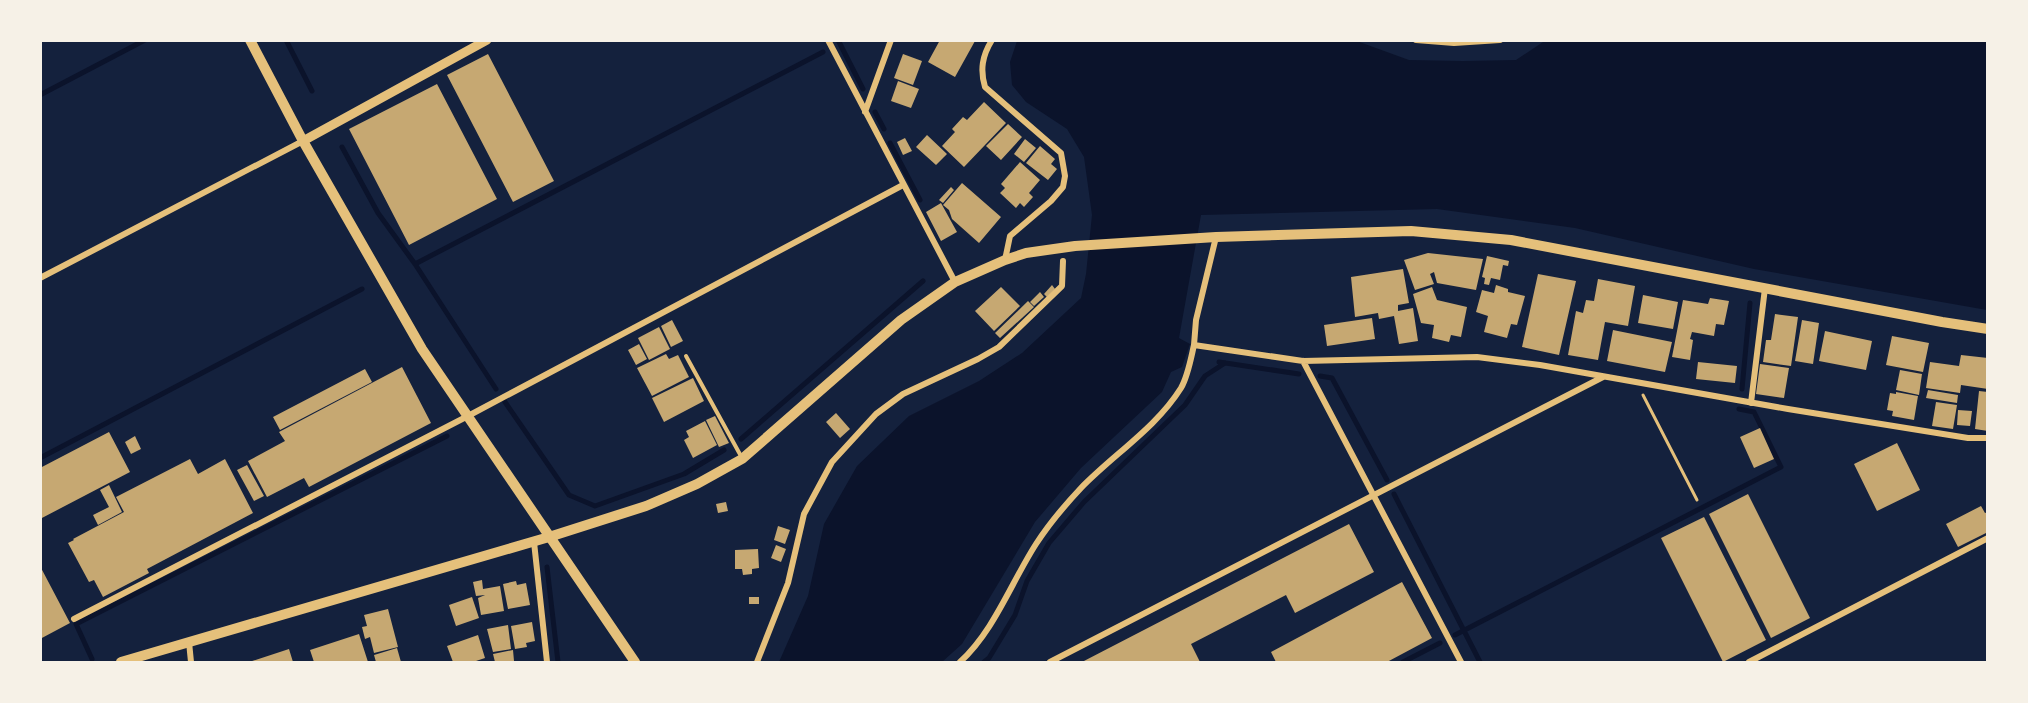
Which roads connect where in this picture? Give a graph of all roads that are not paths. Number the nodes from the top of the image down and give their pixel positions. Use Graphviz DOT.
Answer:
graph roads {
  1 [pos="250,40"];
  2 [pos="488,40"];
  3 [pos="828,40"];
  4 [pos="891,40"];
  5 [pos="992,40"];
  6 [pos="1416,40"];
  7 [pos="1500,40"];
  8 [pos="865,112"];
  9 [pos="303,141"];
  10 [pos="903,185"];
  11 [pos="1210,237"];
  12 [pos="1005,260"];
  13 [pos="1063,261"];
  14 [pos="40,278"];
  15 [pos="955,282"];
  16 [pos="1765,288"];
  17 [pos="1988,329"];
  18 [pos="1194,345"];
  19 [pos="686,356"];
  20 [pos="1303,361"];
  21 [pos="1604,376"];
  22 [pos="1751,403"];
  23 [pos="468,416"];
  24 [pos="1988,438"];
  25 [pos="742,459"];
  26 [pos="1373,495"];
  27 [pos="549,537"];
  28 [pos="1988,538"];
  29 [pos="534,542"];
  30 [pos="74,619"];
  31 [pos="189,642"];
  32 [pos="121,663"];
  33 [pos="191,663"];
  34 [pos="548,663"];
  35 [pos="635,663"];
  36 [pos="757,663"];
  37 [pos="960,663"];
  38 [pos="1050,663"];
  39 [pos="1461,663"];
  40 [pos="1749,663"];
  1 -- 9 [label="main road"];
  2 -- 9 [label="street"];
  3 -- 8 [label="street"];
  4 -- 8 [label="street"];
  5 -- 12 [label="street"];
  6 -- 7 [label="street"];
  8 -- 10 [label="street"];
  9 -- 14 [label="street"];
  9 -- 23 [label="main road"];
  10 -- 15 [label="street"];
  10 -- 23 [label="street"];
  11 -- 12 [label="main road"];
  11 -- 16 [label="main road"];
  11 -- 18 [label="street"];
  12 -- 15 [label="main road"];
  13 -- 36 [label="street"];
  15 -- 25 [label="main road"];
  16 -- 17 [label="main road"];
  16 -- 22 [label="street"];
  18 -- 20 [label="street"];
  18 -- 37 [label="street"];
  19 -- 25 [label="lane"];
  20 -- 21 [label="street"];
  20 -- 26 [label="street"];
  21 -- 22 [label="street"];
  21 -- 26 [label="street"];
  22 -- 24 [label="street"];
  23 -- 27 [label="main road"];
  23 -- 30 [label="street"];
  25 -- 27 [label="main road"];
  26 -- 38 [label="street"];
  26 -- 39 [label="street"];
  27 -- 29 [label="main road"];
  27 -- 35 [label="main road"];
  28 -- 40 [label="street"];
  29 -- 31 [label="main road"];
  29 -- 34 [label="street"];
  31 -- 32 [label="main road"];
  31 -- 33 [label="street"];
}
